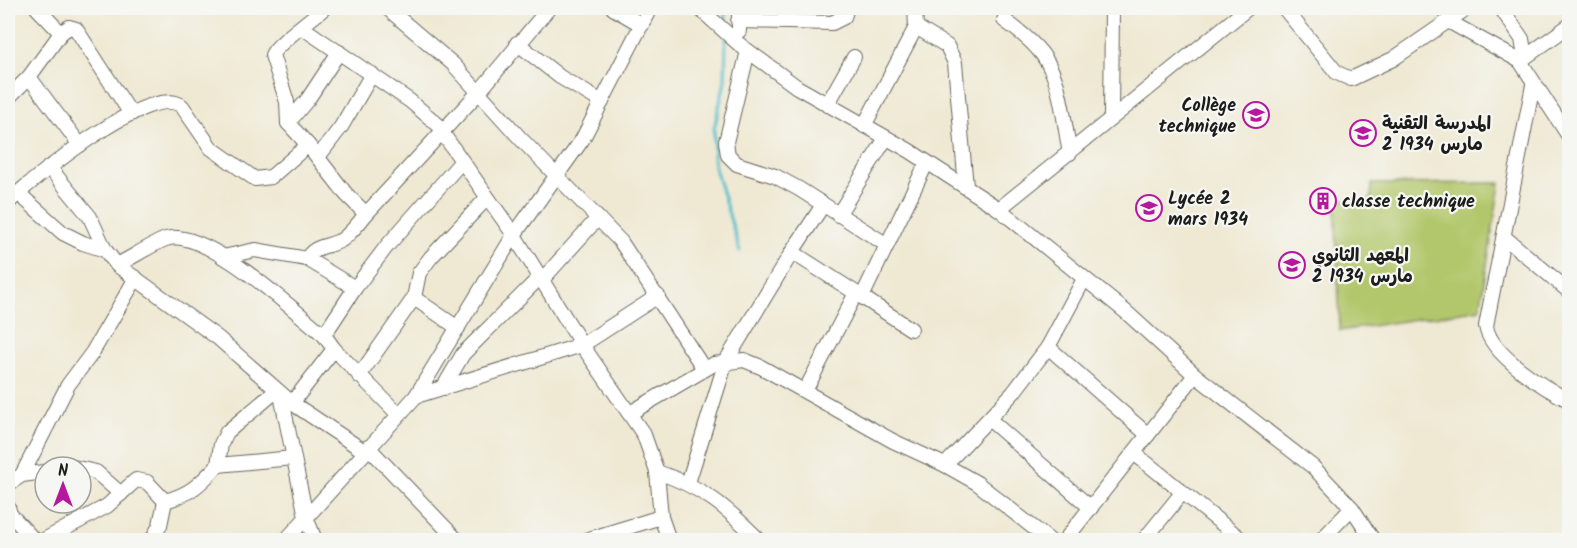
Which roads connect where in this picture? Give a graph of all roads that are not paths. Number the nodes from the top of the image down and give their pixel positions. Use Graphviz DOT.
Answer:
graph roads {
  1 [pos="324,8"];
  2 [pos="387,8"];
  3 [pos="549,8"];
  4 [pos="613,8"];
  5 [pos="650,8"];
  6 [pos="814,8"];
  7 [pos="847,8"];
  8 [pos="915,8"];
  9 [pos="1112,8"];
  10 [pos="1248,8"];
  11 [pos="1284,8"];
  12 [pos="1467,8"];
  13 [pos="1501,8"];
  14 [pos="41,12"];
  15 [pos="705,12"];
  16 [pos="739,14"];
  17 [pos="1004,20"];
  18 [pos="1448,21"];
  19 [pos="814,23"];
  20 [pos="642,25"];
  21 [pos="1569,25"];
  22 [pos="916,27"];
  23 [pos="303,28"];
  24 [pos="60,32"];
  25 [pos="518,43"];
  26 [pos="740,44"];
  27 [pos="339,52"];
  28 [pos="854,57"];
  29 [pos="1522,59"];
  30 [pos="372,74"];
  31 [pos="29,77"];
  32 [pos="1533,85"];
  33 [pos="478,92"];
  34 [pos="8,98"];
  35 [pos="602,102"];
  36 [pos="827,105"];
  37 [pos="131,114"];
  38 [pos="1111,118"];
  39 [pos="288,123"];
  40 [pos="864,126"];
  41 [pos="442,130"];
  42 [pos="886,138"];
  43 [pos="1569,138"];
  44 [pos="80,146"];
  45 [pos="308,146"];
  46 [pos="1070,153"];
  47 [pos="318,158"];
  48 [pos="462,161"];
  49 [pos="927,162"];
  50 [pos="49,167"];
  51 [pos="555,176"];
  52 [pos="966,186"];
  53 [pos="18,193"];
  54 [pos="487,198"];
  55 [pos="8,204"];
  56 [pos="823,206"];
  57 [pos="999,209"];
  58 [pos="366,214"];
  59 [pos="838,215"];
  60 [pos="598,218"];
  61 [pos="513,235"];
  62 [pos="1504,237"];
  63 [pos="887,245"];
  64 [pos="105,250"];
  65 [pos="792,252"];
  66 [pos="224,257"];
  67 [pos="307,259"];
  68 [pos="117,265"];
  69 [pos="136,278"];
  70 [pos="1084,279"];
  71 [pos="540,280"];
  72 [pos="355,288"];
  73 [pos="1569,292"];
  74 [pos="859,295"];
  75 [pos="658,296"];
  76 [pos="414,298"];
  77 [pos="458,328"];
  78 [pos="911,329"];
  79 [pos="324,335"];
  80 [pos="582,345"];
  81 [pos="1048,347"];
  82 [pos="334,349"];
  83 [pos="726,361"];
  84 [pos="704,369"];
  85 [pos="1195,375"];
  86 [pos="359,376"];
  87 [pos="443,388"];
  88 [pos="804,391"];
  89 [pos="283,396"];
  90 [pos="416,396"];
  91 [pos="1569,401"];
  92 [pos="630,413"];
  93 [pos="398,414"];
  94 [pos="990,420"];
  95 [pos="1148,435"];
  96 [pos="366,449"];
  97 [pos="1134,453"];
  98 [pos="293,458"];
  99 [pos="218,465"];
  100 [pos="945,465"];
  101 [pos="93,471"];
  102 [pos="657,472"];
  103 [pos="33,474"];
  104 [pos="22,475"];
  105 [pos="688,483"];
  106 [pos="8,484"];
  107 [pos="1182,493"];
  108 [pos="121,494"];
  109 [pos="165,501"];
  110 [pos="1091,508"];
  111 [pos="1352,508"];
  112 [pos="8,513"];
  113 [pos="306,517"];
  114 [pos="661,517"];
  115 [pos="34,540"];
  116 [pos="44,540"];
  117 [pos="152,540"];
  118 [pos="286,540"];
  119 [pos="315,540"];
  120 [pos="457,540"];
  121 [pos="586,540"];
  122 [pos="669,540"];
  123 [pos="759,540"];
  124 [pos="1049,540"];
  125 [pos="1065,540"];
  126 [pos="1144,540"];
  127 [pos="1242,540"];
  128 [pos="1321,540"];
  129 [pos="1373,540"];
  1 -- 23 [label="street"];
  2 -- 33 [label="street"];
  3 -- 25 [label="street"];
  4 -- 20 [label="street"];
  5 -- 20 [label="street"];
  6 -- 19 [label="street"];
  7 -- 19 [label="street"];
  8 -- 22 [label="street"];
  9 -- 38 [label="street"];
  10 -- 38 [label="street"];
  11 -- 18 [label="street"];
  12 -- 18 [label="street"];
  13 -- 29 [label="street"];
  14 -- 24 [label="street"];
  15 -- 26 [label="street"];
  16 -- 19 [label="street"];
  16 -- 26 [label="street"];
  17 -- 46 [label="street"];
  18 -- 29 [label="street"];
  20 -- 35 [label="street"];
  21 -- 29 [label="street"];
  22 -- 40 [label="street"];
  22 -- 52 [label="street"];
  23 -- 27 [label="street"];
  23 -- 39 [label="street"];
  24 -- 31 [label="street"];
  24 -- 37 [label="street"];
  25 -- 33 [label="street"];
  25 -- 35 [label="street"];
  26 -- 36 [label="street"];
  26 -- 56 [label="street"];
  27 -- 30 [label="street"];
  27 -- 39 [label="street"];
  28 -- 36 [label="street"];
  29 -- 32 [label="street"];
  30 -- 41 [label="street"];
  30 -- 47 [label="street"];
  31 -- 34 [label="street"];
  31 -- 44 [label="street"];
  32 -- 43 [label="street"];
  32 -- 62 [label="street"];
  33 -- 41 [label="street"];
  33 -- 51 [label="street"];
  35 -- 51 [label="street"];
  36 -- 40 [label="street"];
  37 -- 44 [label="street"];
  37 -- 45 [label="street"];
  38 -- 46 [label="street"];
  39 -- 45 [label="street"];
  40 -- 42 [label="street"];
  41 -- 48 [label="street"];
  41 -- 58 [label="street"];
  42 -- 49 [label="street"];
  42 -- 59 [label="street"];
  44 -- 50 [label="street"];
  45 -- 47 [label="street"];
  46 -- 57 [label="street"];
  47 -- 58 [label="street"];
  48 -- 54 [label="street"];
  48 -- 72 [label="street"];
  49 -- 52 [label="street"];
  49 -- 63 [label="street"];
  50 -- 53 [label="street"];
  50 -- 64 [label="street"];
  51 -- 60 [label="street"];
  51 -- 61 [label="street"];
  52 -- 57 [label="street"];
  53 -- 55 [label="street"];
  53 -- 64 [label="street"];
  54 -- 61 [label="street"];
  54 -- 76 [label="street"];
  56 -- 59 [label="street"];
  56 -- 65 [label="street"];
  57 -- 70 [label="street"];
  58 -- 67 [label="street"];
  59 -- 63 [label="street"];
  60 -- 71 [label="street"];
  60 -- 75 [label="street"];
  61 -- 71 [label="street"];
  61 -- 77 [label="street"];
  62 -- 73 [label="street"];
  62 -- 91 [label="street"];
  63 -- 74 [label="street"];
  64 -- 68 [label="street"];
  65 -- 74 [label="street"];
  65 -- 83 [label="street"];
  66 -- 67 [label="street"];
  66 -- 68 [label="street"];
  66 -- 79 [label="street"];
  67 -- 72 [label="street"];
  68 -- 69 [label="street"];
  69 -- 89 [label="street"];
  69 -- 104 [label="street"];
  70 -- 81 [label="street"];
  70 -- 85 [label="street"];
  71 -- 80 [label="street"];
  71 -- 87 [label="street"];
  72 -- 79 [label="street"];
  74 -- 78 [label="street"];
  74 -- 88 [label="street"];
  75 -- 80 [label="street"];
  75 -- 84 [label="street"];
  76 -- 77 [label="street"];
  76 -- 86 [label="street"];
  77 -- 90 [label="street"];
  79 -- 82 [label="street"];
  80 -- 87 [label="street"];
  80 -- 92 [label="street"];
  81 -- 94 [label="street"];
  81 -- 95 [label="street"];
  82 -- 86 [label="street"];
  82 -- 89 [label="street"];
  83 -- 84 [label="street"];
  83 -- 88 [label="street"];
  83 -- 105 [label="street"];
  84 -- 92 [label="street"];
  85 -- 95 [label="street"];
  85 -- 111 [label="street"];
  86 -- 93 [label="street"];
  87 -- 90 [label="street"];
  88 -- 100 [label="street"];
  89 -- 96 [label="street"];
  89 -- 98 [label="street"];
  89 -- 99 [label="street"];
  90 -- 93 [label="street"];
  92 -- 102 [label="street"];
  93 -- 96 [label="street"];
  94 -- 100 [label="street"];
  94 -- 110 [label="street"];
  95 -- 97 [label="street"];
  96 -- 113 [label="street"];
  96 -- 120 [label="street"];
  97 -- 107 [label="street"];
  97 -- 110 [label="street"];
  98 -- 99 [label="street"];
  98 -- 113 [label="street"];
  99 -- 109 [label="street"];
  100 -- 124 [label="street"];
  101 -- 108 [label="street"];
  102 -- 105 [label="street"];
  102 -- 114 [label="street"];
  103 -- 104 [label="street"];
  104 -- 106 [label="street"];
  105 -- 123 [label="street"];
  107 -- 126 [label="street"];
  107 -- 127 [label="street"];
  108 -- 109 [label="street"];
  108 -- 116 [label="street"];
  109 -- 117 [label="street"];
  110 -- 125 [label="street"];
  111 -- 128 [label="street"];
  111 -- 129 [label="street"];
  112 -- 115 [label="street"];
  113 -- 118 [label="street"];
  113 -- 119 [label="street"];
  114 -- 121 [label="street"];
  114 -- 122 [label="street"];
}
